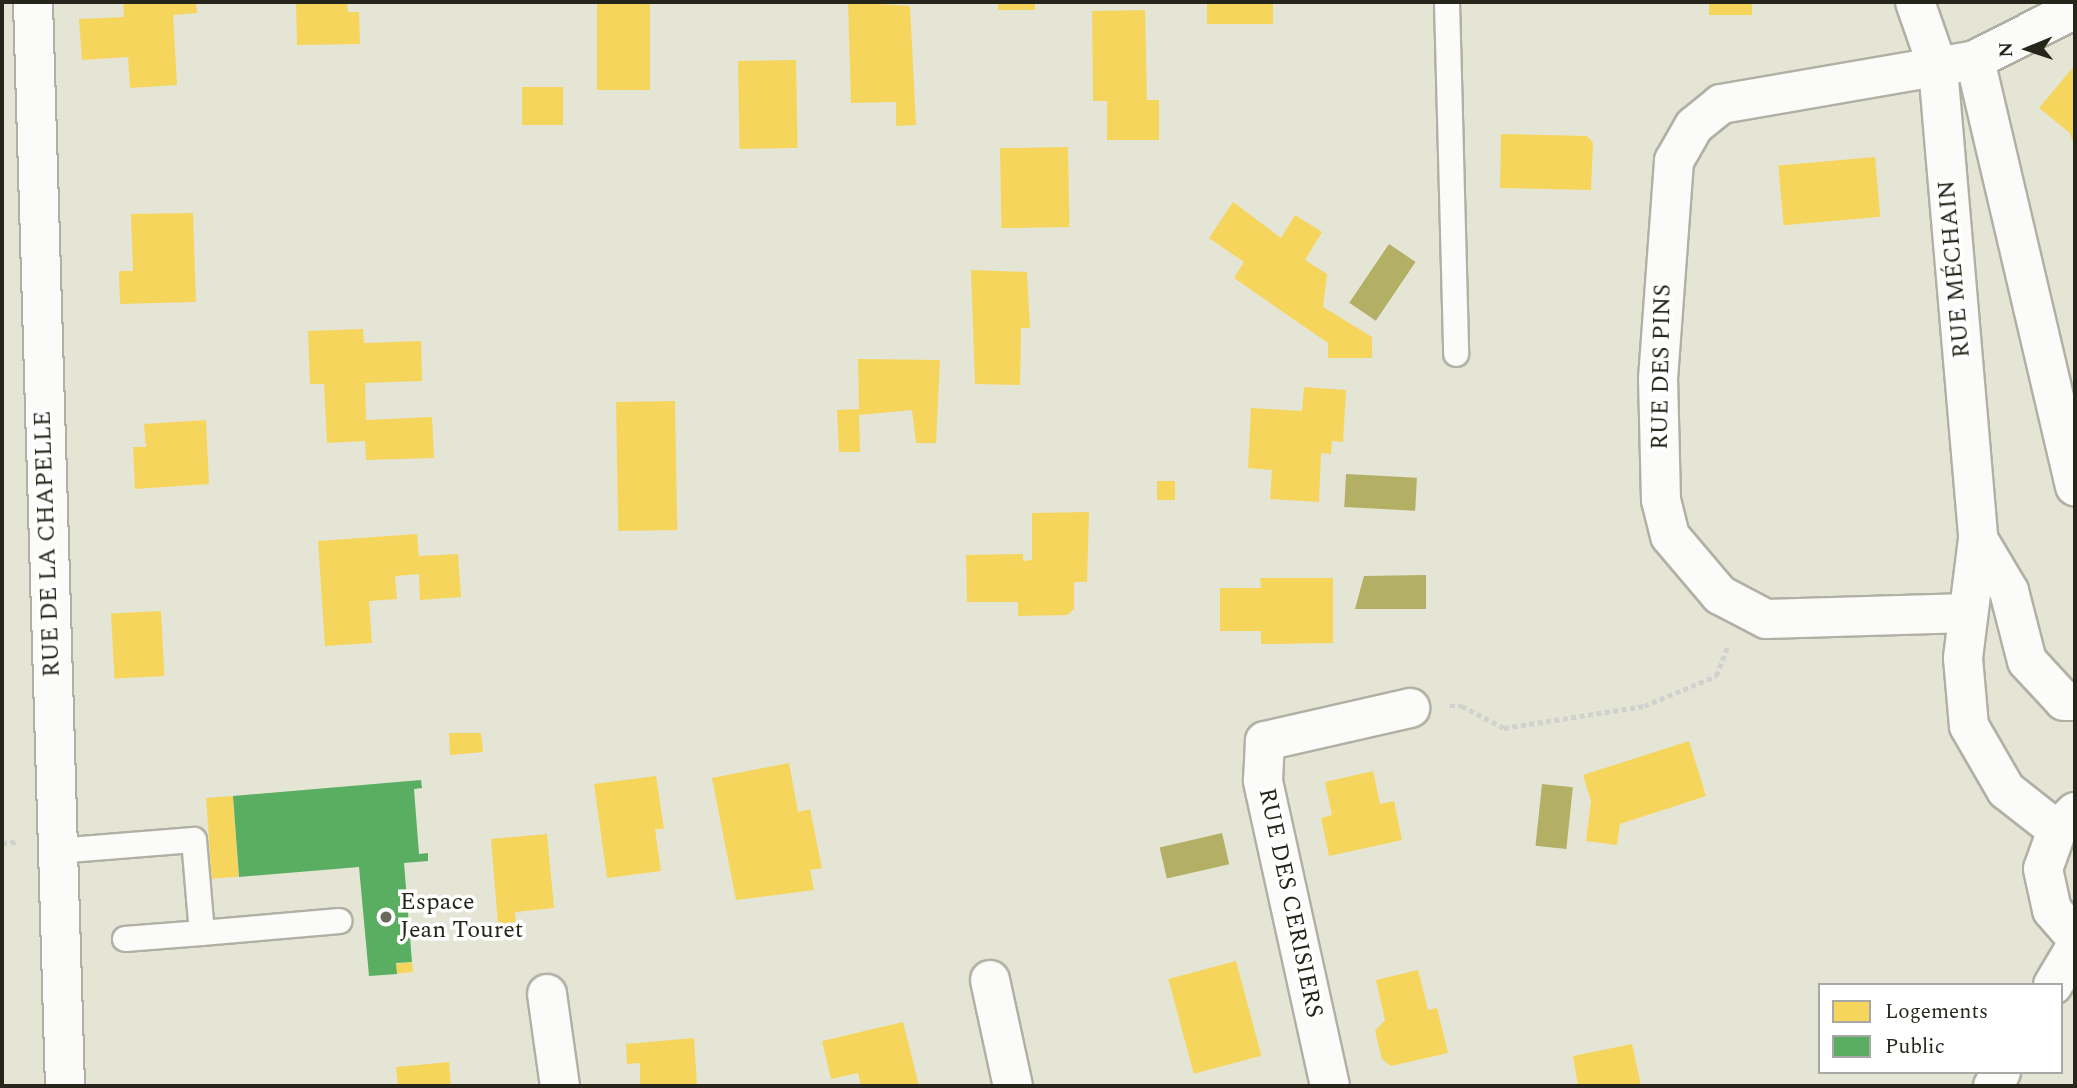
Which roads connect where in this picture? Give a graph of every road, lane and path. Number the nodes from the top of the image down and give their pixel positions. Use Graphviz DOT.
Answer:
graph roads {
  1 [pos="33,2"];
  2 [pos="1447,2"];
  3 [pos="1915,2"];
  4 [pos="2075,9"];
  5 [pos="1975,60"];
  6 [pos="1938,68"];
  7 [pos="1456,354"];
  8 [pos="2075,486"];
  9 [pos="1978,539"];
  10 [pos="1742,612"];
  11 [pos="1968,613"];
  12 [pos="2075,701"];
  13 [pos="1410,708"];
  14 [pos="2066,821"];
  15 [pos="57,851"];
  16 [pos="339,922"];
  17 [pos="202,933"];
  18 [pos="2075,936"];
  19 [pos="125,939"];
  20 [pos="2075,948"];
  21 [pos="990,980"];
  22 [pos="2054,983"];
  23 [pos="547,994"];
  24 [pos="65,1086"];
  25 [pos="560,1086"];
  26 [pos="1013,1086"];
  27 [pos="1330,1086"];
  1 -- 15 [label="street, RUE DE LA CHAPELLE"];
  2 -- 7 [label="lane"];
  3 -- 6 [label="street, RUE MÉCHAIN"];
  4 -- 5 [label="street, RUE DES PINS"];
  5 -- 6 [label="street, RUE DES PINS"];
  5 -- 8 [label="street"];
  6 -- 9 [label="street, RUE MÉCHAIN"];
  6 -- 10 [label="street, RUE DES PINS"];
  9 -- 11 [label="street, RUE MÉCHAIN"];
  9 -- 12 [label="street, RUE MÉCHAIN"];
  10 -- 11 [label="street"];
  10 -- 13 [label="path"];
  11 -- 14 [label="street, RUE MÉCHAIN"];
  13 -- 27 [label="street, RUE DES CERISIERS"];
  14 -- 18 [label="street"];
  15 -- 17 [label="lane"];
  15 -- 24 [label="street, RUE DE LA CHAPELLE"];
  16 -- 17 [label="lane"];
  17 -- 19 [label="lane"];
  20 -- 22 [label="street"];
  21 -- 26 [label="street"];
  23 -- 25 [label="street"];
}
